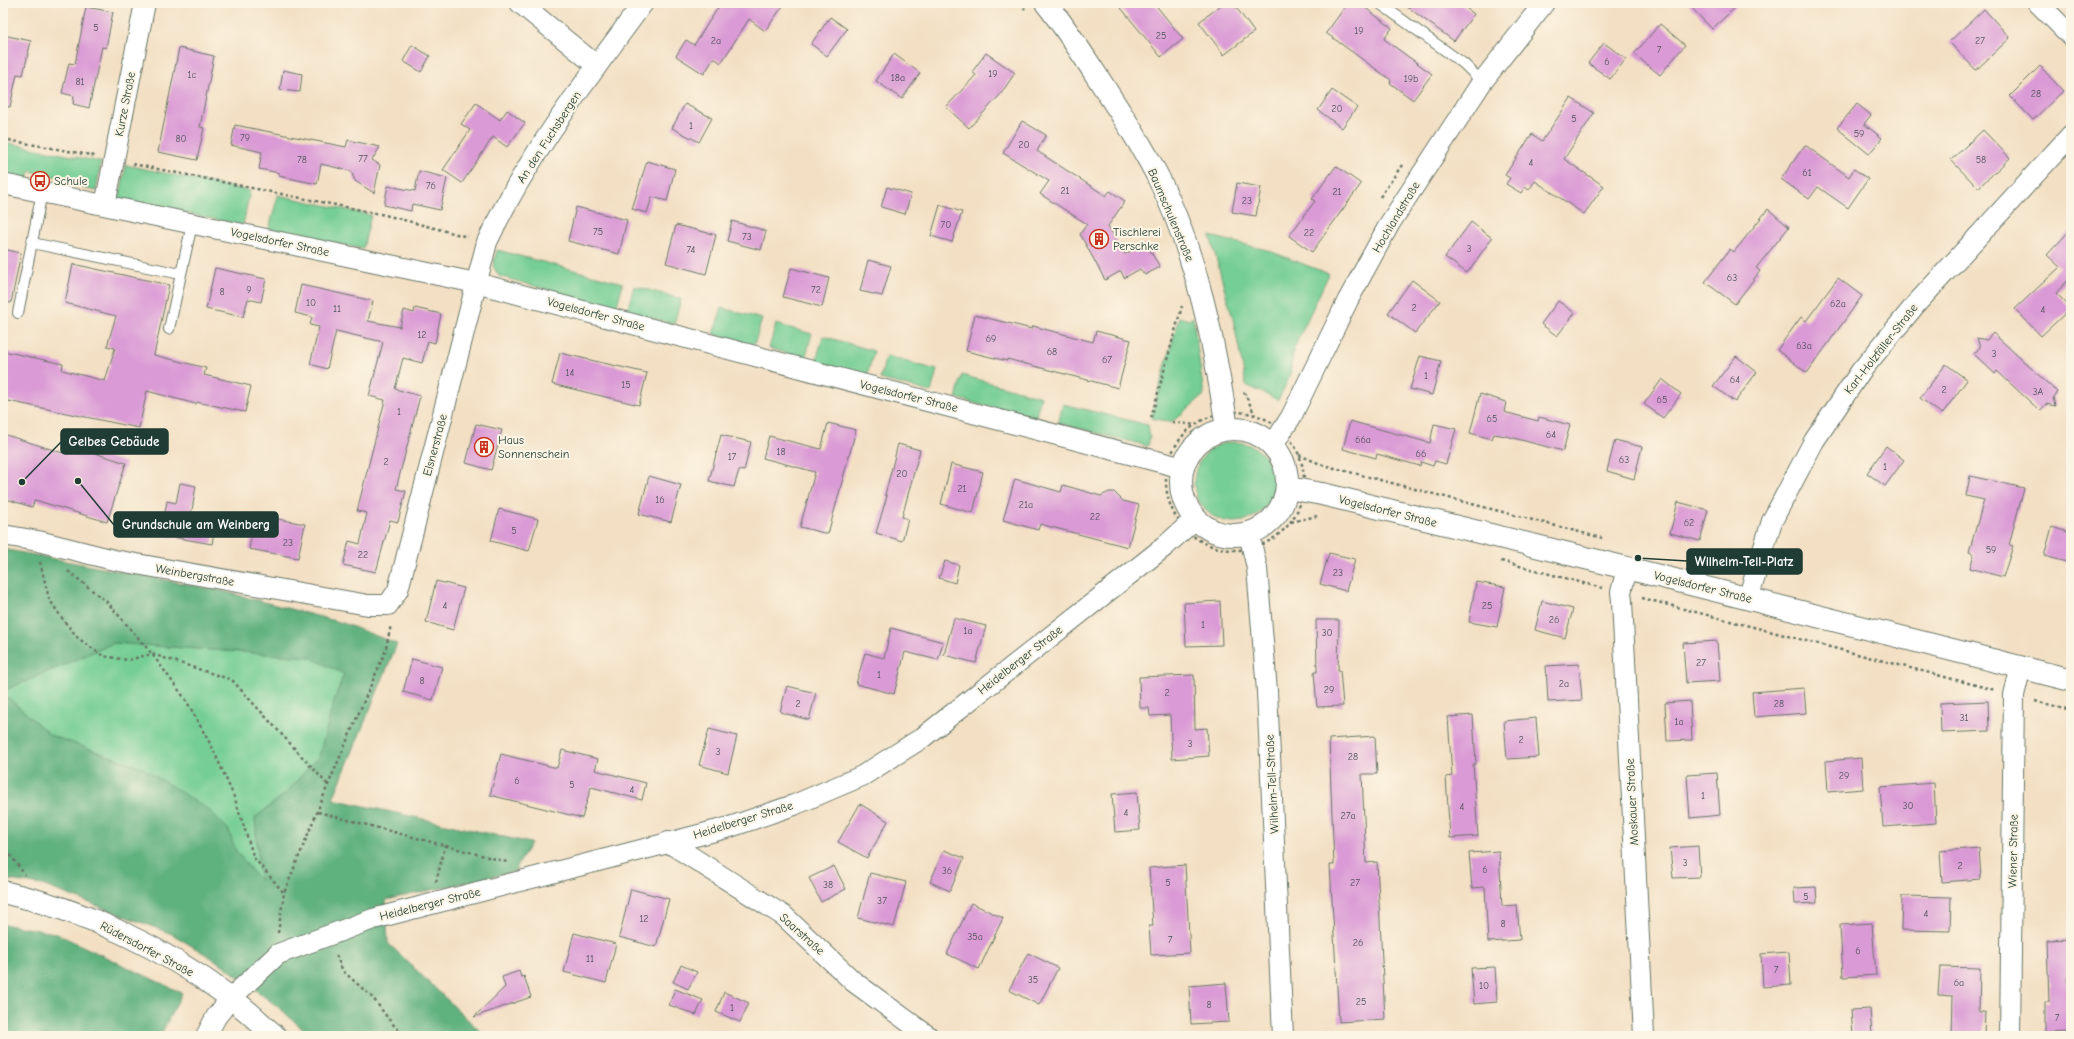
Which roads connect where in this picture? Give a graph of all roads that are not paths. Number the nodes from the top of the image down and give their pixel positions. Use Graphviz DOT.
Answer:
graph roads {
  1 [pos="145,3"];
  2 [pos="520,3"];
  3 [pos="643,3"];
  4 [pos="1379,3"];
  5 [pos="1544,3"];
  6 [pos="2038,3"];
  7 [pos="1038,9"];
  8 [pos="2071,36"];
  9 [pos="597,66"];
  10 [pos="1482,82"];
  11 [pos="2071,136"];
  12 [pos="3,184"];
  13 [pos="42,192"];
  14 [pos="105,205"];
  15 [pos="192,224"];
  16 [pos="32,243"];
  17 [pos="181,274"];
  18 [pos="476,283"];
  19 [pos="18,313"];
  20 [pos="170,329"];
  21 [pos="1226,421"];
  22 [pos="1278,439"];
  23 [pos="1175,466"];
  24 [pos="1296,489"];
  25 [pos="1190,524"];
  26 [pos="3,536"];
  27 [pos="1251,541"];
  28 [pos="1627,569"];
  29 [pos="1748,599"];
  30 [pos="388,605"];
  31 [pos="2021,667"];
  32 [pos="2071,680"];
  33 [pos="668,842"];
  34 [pos="3,892"];
  35 [pos="231,998"];
  36 [pos="206,1036"];
  37 [pos="276,1036"];
  38 [pos="928,1036"];
  39 [pos="1283,1036"];
  40 [pos="1644,1036"];
  41 [pos="2010,1036"];
  1 -- 14 [label="street, Kurze Straße"];
  2 -- 9 [label="street"];
  3 -- 9 [label="street, An den Fuchsbergen"];
  4 -- 10 [label="lane"];
  5 -- 10 [label="street, Hochlandstraße"];
  6 -- 8 [label="street"];
  7 -- 21 [label="street, Baumschulenstraße"];
  9 -- 18 [label="street, An den Fuchsbergen"];
  10 -- 22 [label="street, Hochlandstraße"];
  11 -- 29 [label="street, Karl-Holzfäller-Straße"];
  12 -- 13 [label="street, Vogelsdorfer Straße"];
  13 -- 14 [label="street, Vogelsdorfer Straße"];
  13 -- 16 [label="lane"];
  14 -- 15 [label="street, Vogelsdorfer Straße"];
  15 -- 17 [label="lane"];
  15 -- 18 [label="street, Vogelsdorfer Straße"];
  16 -- 17 [label="lane"];
  16 -- 19 [label="lane"];
  17 -- 20 [label="lane"];
  18 -- 23 [label="street, Vogelsdorfer Straße"];
  18 -- 30 [label="street, Elsnerstraße"];
  21 -- 22 [label="street"];
  21 -- 23 [label="street"];
  22 -- 24 [label="street"];
  23 -- 25 [label="street"];
  24 -- 27 [label="street"];
  24 -- 28 [label="street, Vogelsdorfer Straße"];
  25 -- 27 [label="street"];
  25 -- 33 [label="street, Heidelberger Straße"];
  26 -- 30 [label="street, Weinbergstraße"];
  27 -- 39 [label="street, Wilhelm-Tell-Straße"];
  28 -- 29 [label="street, Vogelsdorfer Straße"];
  28 -- 40 [label="street, Moskauer Straße"];
  29 -- 31 [label="street, Vogelsdorfer Straße"];
  31 -- 32 [label="street, Vogelsdorfer Straße"];
  31 -- 41 [label="street, Wiener Straße"];
  33 -- 35 [label="street, Heidelberger Straße"];
  33 -- 38 [label="street, Saarstraße"];
  34 -- 35 [label="street, Rüdersdorfer Straße"];
  35 -- 36 [label="street, Heidelberger Straße"];
  35 -- 37 [label="street, Rüdersdorfer Straße"];
}
